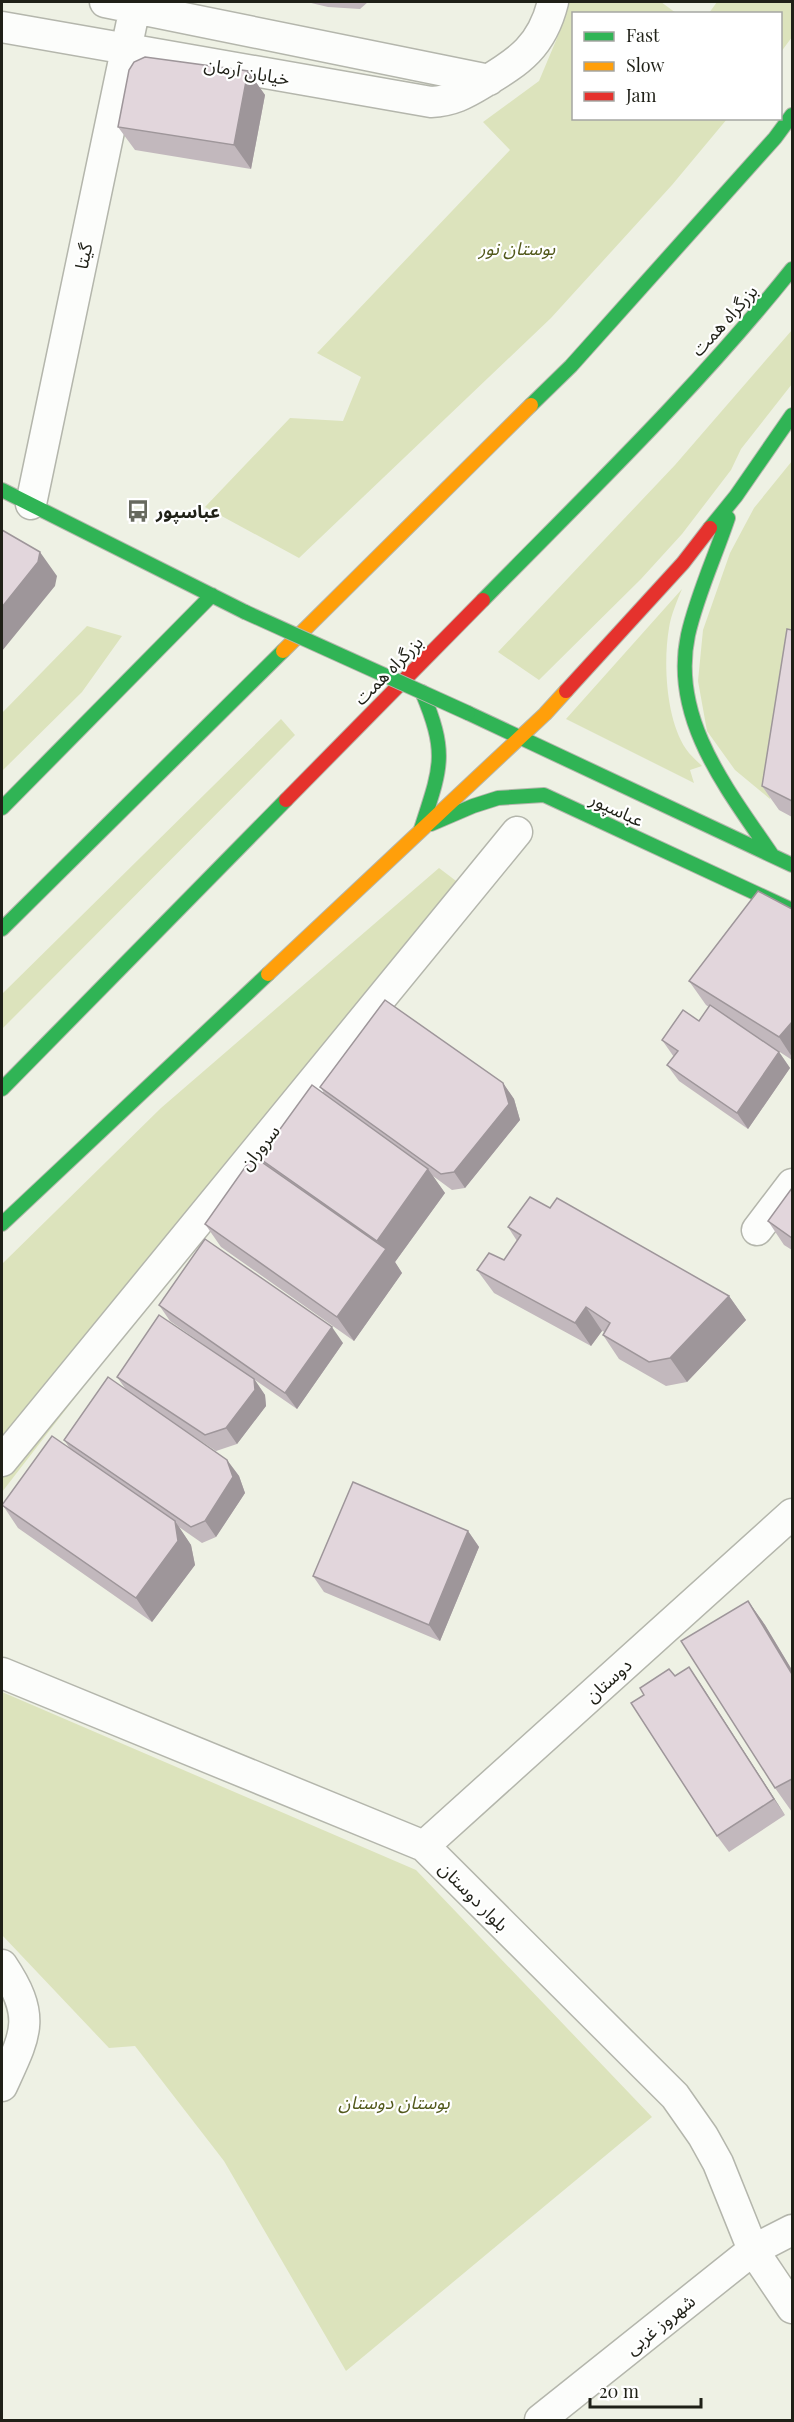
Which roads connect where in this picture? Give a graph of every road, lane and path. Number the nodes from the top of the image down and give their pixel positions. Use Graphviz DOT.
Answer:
graph roads {
  1 [pos="105,2"];
  2 [pos="553,2"];
  3 [pos="135,7"];
  4 [pos="2,27"];
  5 [pos="127,50"];
  6 [pos="489,80"];
  7 [pos="792,115"];
  8 [pos="792,268"];
  9 [pos="792,415"];
  10 [pos="2,490"];
  11 [pos="735,496"];
  12 [pos="31,504"];
  13 [pos="212,595"];
  14 [pos="422,692"];
  15 [pos="521,738"];
  16 [pos="2,808"];
  17 [pos="421,829"];
  18 [pos="517,832"];
  19 [pos="772,855"];
  20 [pos="792,865"];
  21 [pos="792,910"];
  22 [pos="2,929"];
  23 [pos="2,1089"];
  24 [pos="792,1184"];
  25 [pos="2,1224"];
  26 [pos="757,1230"];
  27 [pos="2,1461"];
  28 [pos="792,1514"];
  29 [pos="2,1673"];
  30 [pos="424,1846"];
  31 [pos="2,1965"];
  32 [pos="2,2086"];
  33 [pos="792,2230"];
  34 [pos="753,2250"];
  35 [pos="792,2308"];
  36 [pos="540,2421"];
  1 -- 3 [label="street"];
  2 -- 6 [label="street, خیابان آرمان"];
  3 -- 5 [label="street, گیتا"];
  3 -- 6 [label="street"];
  4 -- 5 [label="street, خیابان آرمان"];
  5 -- 6 [label="street, خیابان آرمان"];
  5 -- 12 [label="street, گیتا"];
  7 -- 22 [label="main road"];
  8 -- 23 [label="main road, بزرگراه همت"];
  9 -- 11 [label="main road"];
  10 -- 12 [label="main road"];
  11 -- 15 [label="main road"];
  11 -- 19 [label="main road"];
  12 -- 13 [label="main road"];
  13 -- 14 [label="main road, عباسپور, bridge"];
  13 -- 16 [label="main road"];
  14 -- 15 [label="main road, عباسپور, bridge"];
  14 -- 17 [label="main road"];
  15 -- 17 [label="main road"];
  15 -- 19 [label="main road, عباسپور"];
  17 -- 21 [label="main road, عباسپور"];
  17 -- 25 [label="main road"];
  18 -- 27 [label="street, سروران"];
  19 -- 20 [label="main road, عباسپور"];
  24 -- 26 [label="street"];
  28 -- 30 [label="street, دوستان"];
  29 -- 30 [label="street, بلوار دوستان"];
  30 -- 34 [label="street, بلوار دوستان"];
  31 -- 32 [label="street"];
  33 -- 34 [label="street, شهروز غربی"];
  34 -- 35 [label="street, بلوار دوستان"];
  34 -- 36 [label="street, شهروز غربی"];
}
